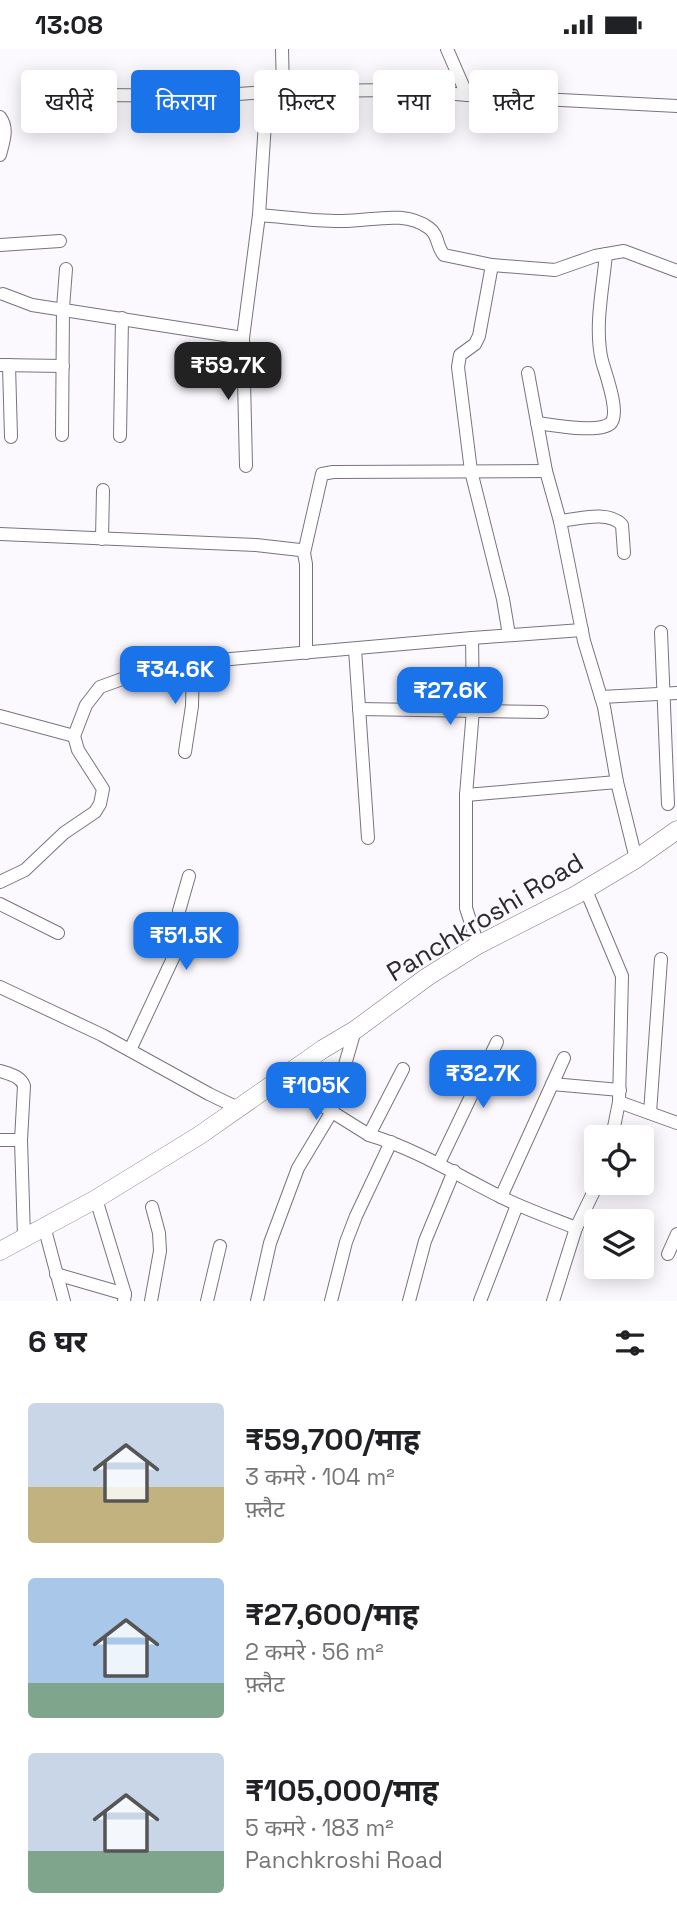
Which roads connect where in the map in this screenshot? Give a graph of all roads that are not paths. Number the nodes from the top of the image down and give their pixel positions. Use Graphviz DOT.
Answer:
graph roads {
  1 [pos="282,49"];
  2 [pos="447,49"];
  3 [pos="282,70"];
  4 [pos="359,90"];
  5 [pos="254,93"];
  6 [pos="117,95"];
  7 [pos="467,95"];
  8 [pos="677,106"];
  9 [pos="0,117"];
  10 [pos="265,133"];
  11 [pos="0,155"];
  12 [pos="260,215"];
  13 [pos="60,241"];
  14 [pos="0,245"];
  15 [pos="606,254"];
  16 [pos="492,265"];
  17 [pos="66,269"];
  18 [pos="677,271"];
  19 [pos="3,294"];
  20 [pos="63,308"];
  21 [pos="122,318"];
  22 [pos="243,338"];
  23 [pos="4,365"];
  24 [pos="63,366"];
  25 [pos="528,373"];
  26 [pos="537,423"];
  27 [pos="62,435"];
  28 [pos="120,436"];
  29 [pos="10,437"];
  30 [pos="246,466"];
  31 [pos="471,471"];
  32 [pos="546,471"];
  33 [pos="103,490"];
  34 [pos="560,521"];
  35 [pos="0,534"];
  36 [pos="102,539"];
  37 [pos="624,553"];
  38 [pos="304,554"];
  39 [pos="582,630"];
  40 [pos="662,632"];
  41 [pos="509,635"];
  42 [pos="472,638"];
  43 [pos="355,649"];
  44 [pos="306,653"];
  45 [pos="193,664"];
  46 [pos="671,693"];
  47 [pos="601,697"];
  48 [pos="359,709"];
  49 [pos="473,711"];
  50 [pos="542,712"];
  51 [pos="0,716"];
  52 [pos="74,736"];
  53 [pos="185,752"];
  54 [pos="617,782"];
  55 [pos="466,795"];
  56 [pos="668,804"];
  57 [pos="677,830"];
  58 [pos="368,838"];
  59 [pos="636,859"];
  60 [pos="189,876"];
  61 [pos="0,882"];
  62 [pos="586,888"];
  63 [pos="0,904"];
  64 [pos="58,933"];
  65 [pos="478,945"];
  66 [pos="661,959"];
  67 [pos="0,987"];
  68 [pos="355,1030"];
  69 [pos="497,1042"];
  70 [pos="130,1050"];
  71 [pos="564,1058"];
  72 [pos="403,1069"];
  73 [pos="0,1071"];
  74 [pos="281,1080"];
  75 [pos="552,1084"];
  76 [pos="619,1096"];
  77 [pos="240,1109"];
  78 [pos="331,1113"];
  79 [pos="650,1113"];
  80 [pos="677,1123"];
  81 [pos="614,1125"];
  82 [pos="369,1135"];
  83 [pos="0,1140"];
  84 [pos="21,1140"];
  85 [pos="391,1142"];
  86 [pos="439,1163"];
  87 [pos="454,1171"];
  88 [pos="592,1195"];
  89 [pos="500,1197"];
  90 [pos="96,1199"];
  91 [pos="517,1205"];
  92 [pos="152,1207"];
  93 [pos="44,1226"];
  94 [pos="576,1228"];
  95 [pos="677,1234"];
  96 [pos="24,1237"];
  97 [pos="220,1246"];
  98 [pos="0,1251"];
  99 [pos="668,1254"];
  100 [pos="57,1274"];
  101 [pos="125,1298"];
  102 [pos="64,1301"];
  103 [pos="151,1301"];
  104 [pos="207,1301"];
  105 [pos="257,1301"];
  106 [pos="331,1301"];
  107 [pos="410,1301"];
  108 [pos="480,1301"];
  109 [pos="553,1301"];
  1 -- 3 [label="street"];
  2 -- 7 [label="street"];
  4 -- 7 [label="street"];
  5 -- 6 [label="street"];
  7 -- 8 [label="street"];
  9 -- 11 [label="street"];
  10 -- 12 [label="street"];
  12 -- 16 [label="street"];
  12 -- 22 [label="street"];
  13 -- 14 [label="street"];
  15 -- 16 [label="street"];
  15 -- 18 [label="street"];
  15 -- 26 [label="street"];
  16 -- 31 [label="street"];
  17 -- 20 [label="street"];
  19 -- 20 [label="street"];
  20 -- 21 [label="street"];
  20 -- 24 [label="street"];
  21 -- 22 [label="street"];
  21 -- 28 [label="street"];
  22 -- 30 [label="street"];
  23 -- 24 [label="street"];
  23 -- 29 [label="street"];
  24 -- 27 [label="street"];
  25 -- 26 [label="street"];
  26 -- 32 [label="street"];
  31 -- 32 [label="street"];
  31 -- 38 [label="street"];
  31 -- 41 [label="street"];
  32 -- 34 [label="street"];
  33 -- 36 [label="street"];
  34 -- 37 [label="street"];
  34 -- 39 [label="street"];
  35 -- 36 [label="street"];
  36 -- 38 [label="street"];
  38 -- 44 [label="street"];
  39 -- 41 [label="street"];
  39 -- 47 [label="street"];
  40 -- 46 [label="street"];
  41 -- 42 [label="street"];
  42 -- 43 [label="street"];
  42 -- 49 [label="street"];
  43 -- 44 [label="street"];
  43 -- 48 [label="street"];
  44 -- 45 [label="street"];
  45 -- 52 [label="street"];
  45 -- 53 [label="street"];
  46 -- 47 [label="street"];
  46 -- 56 [label="street"];
  47 -- 54 [label="street"];
  48 -- 49 [label="street"];
  48 -- 58 [label="street"];
  49 -- 50 [label="street"];
  49 -- 55 [label="street"];
  51 -- 52 [label="street"];
  52 -- 61 [label="street"];
  54 -- 55 [label="street"];
  54 -- 59 [label="street"];
  55 -- 65 [label="street"];
  57 -- 59 [label="street, Panchkroshi Road"];
  59 -- 62 [label="street, Panchkroshi Road"];
  60 -- 70 [label="street"];
  62 -- 65 [label="street, Panchkroshi Road"];
  62 -- 76 [label="street"];
  63 -- 64 [label="street"];
  65 -- 68 [label="street, Panchkroshi Road"];
  66 -- 79 [label="street"];
  67 -- 70 [label="street"];
  68 -- 74 [label="street, Panchkroshi Road"];
  68 -- 78 [label="street"];
  69 -- 86 [label="street"];
  70 -- 77 [label="street"];
  71 -- 75 [label="street"];
  72 -- 82 [label="street"];
  73 -- 84 [label="street"];
  74 -- 77 [label="street, Panchkroshi Road"];
  74 -- 78 [label="street"];
  75 -- 76 [label="street"];
  75 -- 89 [label="street"];
  76 -- 79 [label="street"];
  76 -- 81 [label="street"];
  77 -- 90 [label="street, Panchkroshi Road"];
  78 -- 82 [label="street"];
  78 -- 105 [label="street"];
  79 -- 80 [label="street"];
  82 -- 85 [label="street"];
  83 -- 84 [label="street"];
  84 -- 96 [label="street"];
  85 -- 86 [label="street"];
  85 -- 106 [label="street"];
  86 -- 87 [label="street"];
  87 -- 89 [label="street"];
  87 -- 107 [label="street"];
  88 -- 94 [label="street"];
  89 -- 91 [label="street"];
  90 -- 93 [label="street, Panchkroshi Road"];
  90 -- 101 [label="street"];
  91 -- 94 [label="street"];
  91 -- 108 [label="street"];
  92 -- 103 [label="street"];
  93 -- 96 [label="street, Panchkroshi Road"];
  93 -- 100 [label="street"];
  94 -- 109 [label="street"];
  95 -- 99 [label="street"];
  96 -- 98 [label="street, Panchkroshi Road"];
  97 -- 104 [label="street"];
  100 -- 101 [label="street"];
  100 -- 102 [label="street"];
}
